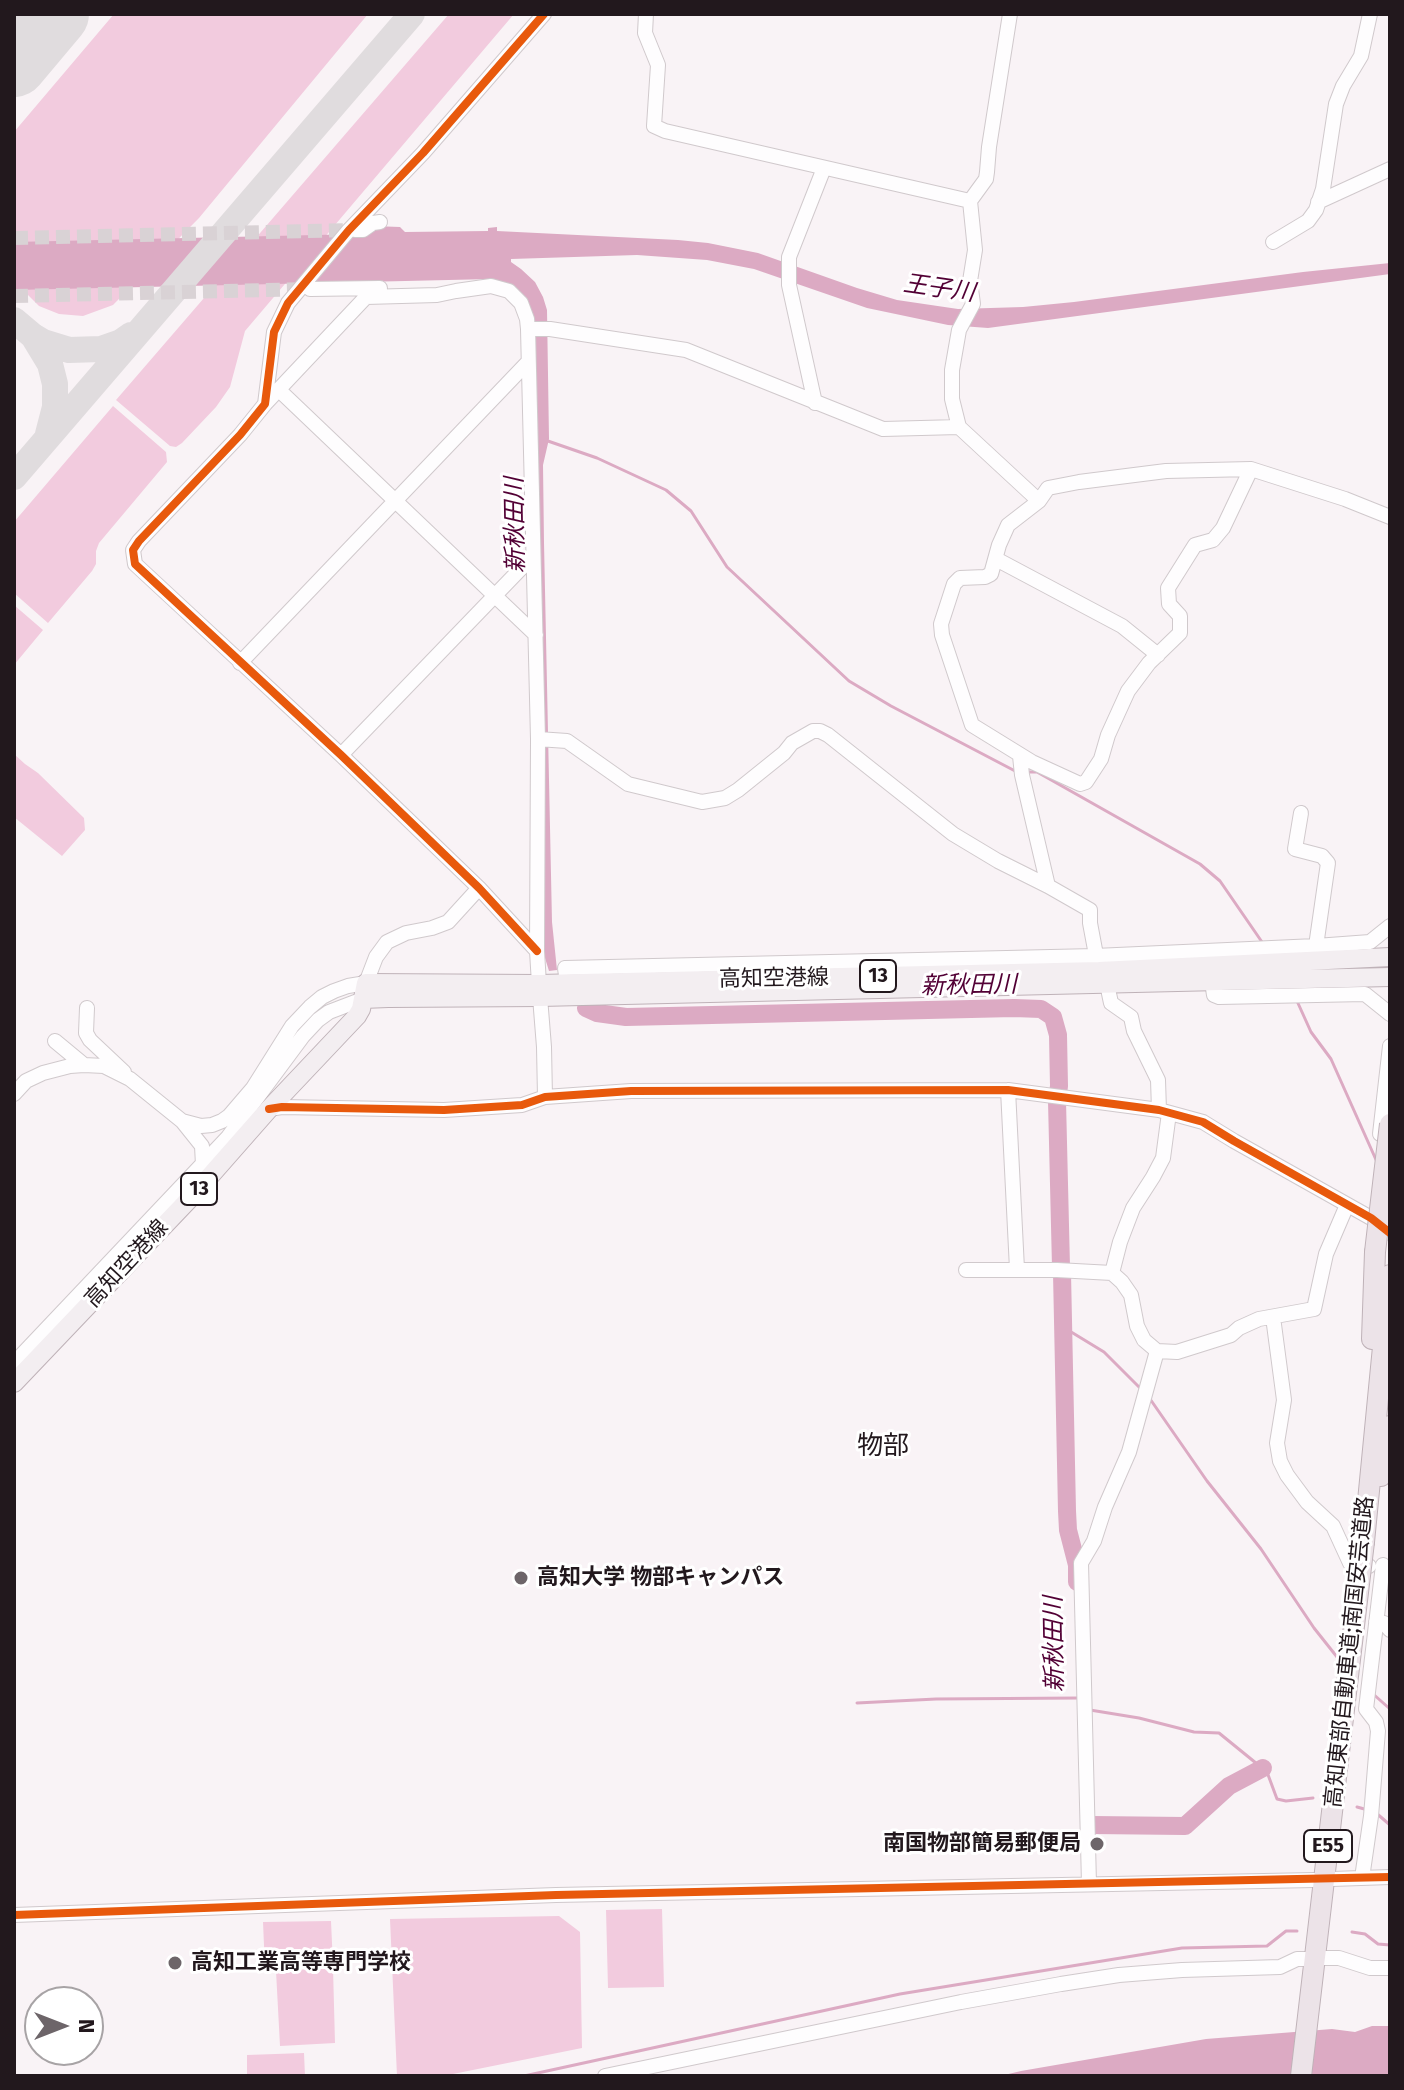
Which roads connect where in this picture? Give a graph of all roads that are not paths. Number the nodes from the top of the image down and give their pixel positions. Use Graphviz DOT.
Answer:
graph roads {
  1 [pos="544,14"];
  2 [pos="646,14"];
  3 [pos="1010,14"];
  4 [pos="1370,14"];
  5 [pos="824,168"];
  6 [pos="1390,169"];
  7 [pos="970,201"];
  8 [pos="1318,202"];
  9 [pos="380,222"];
  10 [pos="355,230"];
  11 [pos="1273,242"];
  12 [pos="310,289"];
  13 [pos="456,291"];
  14 [pos="529,329"];
  15 [pos="528,362"];
  16 [pos="279,390"];
  17 [pos="815,403"];
  18 [pos="265,404"];
  19 [pos="959,427"];
  20 [pos="1251,469"];
  21 [pos="394,501"];
  22 [pos="1039,501"];
  23 [pos="1390,517"];
  24 [pos="533,556"];
  25 [pos="996,559"];
  26 [pos="494,595"];
  27 [pos="536,635"];
  28 [pos="1158,655"];
  29 [pos="240,663"];
  30 [pos="542,739"];
  31 [pos="341,755"];
  32 [pos="1020,756"];
  33 [pos="1301,813"];
  34 [pos="1048,886"];
  35 [pos="479,888"];
  36 [pos="1390,926"];
  37 [pos="1316,946"];
  38 [pos="537,951"];
  39 [pos="1390,957"];
  40 [pos="1101,970"];
  41 [pos="1390,977"];
  42 [pos="1212,982"];
  43 [pos="364,991"];
  44 [pos="540,991"];
  45 [pos="87,1008"];
  46 [pos="1390,1014"];
  47 [pos="55,1041"];
  48 [pos="1390,1046"];
  49 [pos="84,1065"];
  50 [pos="130,1079"];
  51 [pos="1008,1090"];
  52 [pos="14,1094"];
  53 [pos="545,1097"];
  54 [pos="269,1109"];
  55 [pos="1164,1112"];
  56 [pos="182,1121"];
  57 [pos="1390,1124"];
  58 [pos="203,1165"];
  59 [pos="1347,1205"];
  60 [pos="1371,1218"];
  61 [pos="1390,1233"];
  62 [pos="1017,1269"];
  63 [pos="966,1270"];
  64 [pos="1112,1273"];
  65 [pos="1390,1275"];
  66 [pos="1273,1317"];
  67 [pos="1157,1351"];
  68 [pos="14,1363"];
  69 [pos="14,1383"];
  70 [pos="1390,1426"];
  71 [pos="1372,1451"];
  72 [pos="1364,1542"];
  73 [pos="1386,1562"];
  74 [pos="1376,1622"];
  75 [pos="1390,1630"];
  76 [pos="1390,1877"];
  77 [pos="1362,1878"];
  78 [pos="1332,1879"];
  79 [pos="1314,1880"];
  80 [pos="1089,1884"];
  81 [pos="14,1915"];
  82 [pos="1313,1964"];
  83 [pos="1390,1968"];
  84 [pos="605,2076"];
  85 [pos="1301,2076"];
  1 -- 18 [label="street"];
  2 -- 5 [label="street"];
  3 -- 7 [label="street"];
  4 -- 8 [label="street"];
  5 -- 7 [label="street"];
  5 -- 17 [label="street"];
  6 -- 8 [label="street"];
  7 -- 19 [label="street"];
  8 -- 11 [label="street"];
  9 -- 10 [label="street"];
  12 -- 13 [label="street"];
  13 -- 14 [label="street"];
  13 -- 16 [label="street"];
  14 -- 15 [label="street"];
  14 -- 17 [label="street"];
  15 -- 21 [label="street"];
  15 -- 24 [label="street"];
  16 -- 18 [label="street"];
  16 -- 21 [label="street"];
  17 -- 19 [label="street"];
  18 -- 29 [label="street"];
  19 -- 22 [label="street"];
  20 -- 22 [label="street"];
  20 -- 23 [label="street"];
  20 -- 28 [label="street"];
  21 -- 26 [label="street"];
  21 -- 29 [label="street"];
  22 -- 25 [label="street"];
  24 -- 26 [label="street"];
  24 -- 27 [label="street"];
  25 -- 28 [label="street"];
  25 -- 32 [label="street"];
  26 -- 27 [label="street"];
  26 -- 31 [label="street"];
  27 -- 30 [label="street"];
  28 -- 32 [label="street"];
  29 -- 31 [label="street"];
  30 -- 34 [label="street"];
  30 -- 38 [label="street"];
  31 -- 35 [label="street"];
  32 -- 34 [label="street"];
  33 -- 37 [label="street"];
  34 -- 40 [label="street"];
  35 -- 38 [label="street"];
  35 -- 43 [label="street"];
  36 -- 37 [label="street"];
  37 -- 40 [label="street"];
  38 -- 44 [label="street"];
  39 -- 40 [label="main road, 高知空港線 / 13"];
  40 -- 42 [label="main road, 高知空港線 / 13"];
  40 -- 44 [label="main road, 高知空港線 / 13"];
  40 -- 44 [label="main road, 高知空港線 / 13"];
  40 -- 55 [label="street"];
  41 -- 42 [label="main road, 高知空港線 / 13"];
  42 -- 46 [label="street"];
  43 -- 44 [label="main road, 高知空港線 / 13"];
  43 -- 54 [label="main road, 高知空港線 / 13"];
  43 -- 56 [label="street"];
  43 -- 58 [label="street"];
  44 -- 53 [label="street"];
  45 -- 50 [label="street"];
  47 -- 49 [label="street"];
  48 -- 60 [label="street"];
  49 -- 50 [label="street"];
  49 -- 52 [label="street"];
  50 -- 56 [label="street"];
  51 -- 53 [label="street"];
  51 -- 55 [label="street"];
  51 -- 62 [label="street"];
  53 -- 54 [label="street"];
  54 -- 69 [label="main road, 高知空港線 / 13"];
  55 -- 59 [label="street"];
  55 -- 64 [label="street"];
  56 -- 58 [label="street"];
  57 -- 71 [label="highway, bridge"];
  58 -- 68 [label="street"];
  59 -- 60 [label="street"];
  59 -- 66 [label="street"];
  60 -- 61 [label="street"];
  62 -- 63 [label="street"];
  62 -- 64 [label="street"];
  64 -- 67 [label="street"];
  65 -- 71 [label="highway, 高知東部自動車道;南国安芸道路 / E55"];
  66 -- 67 [label="street"];
  66 -- 73 [label="street"];
  67 -- 80 [label="street"];
  70 -- 72 [label="highway"];
  71 -- 72 [label="highway, 高知東部自動車道;南国安芸道路 / E55"];
  72 -- 82 [label="highway, 高知東部自動車道;南国安芸道路 / E55, bridge"];
  73 -- 74 [label="street"];
  74 -- 75 [label="street"];
  74 -- 77 [label="street"];
  76 -- 77 [label="street"];
  77 -- 78 [label="street"];
  79 -- 80 [label="street"];
  80 -- 81 [label="street"];
  82 -- 83 [label="street"];
  82 -- 84 [label="street"];
  82 -- 85 [label="highway, 高知東部自動車道;南国安芸道路 / E55"];
}
